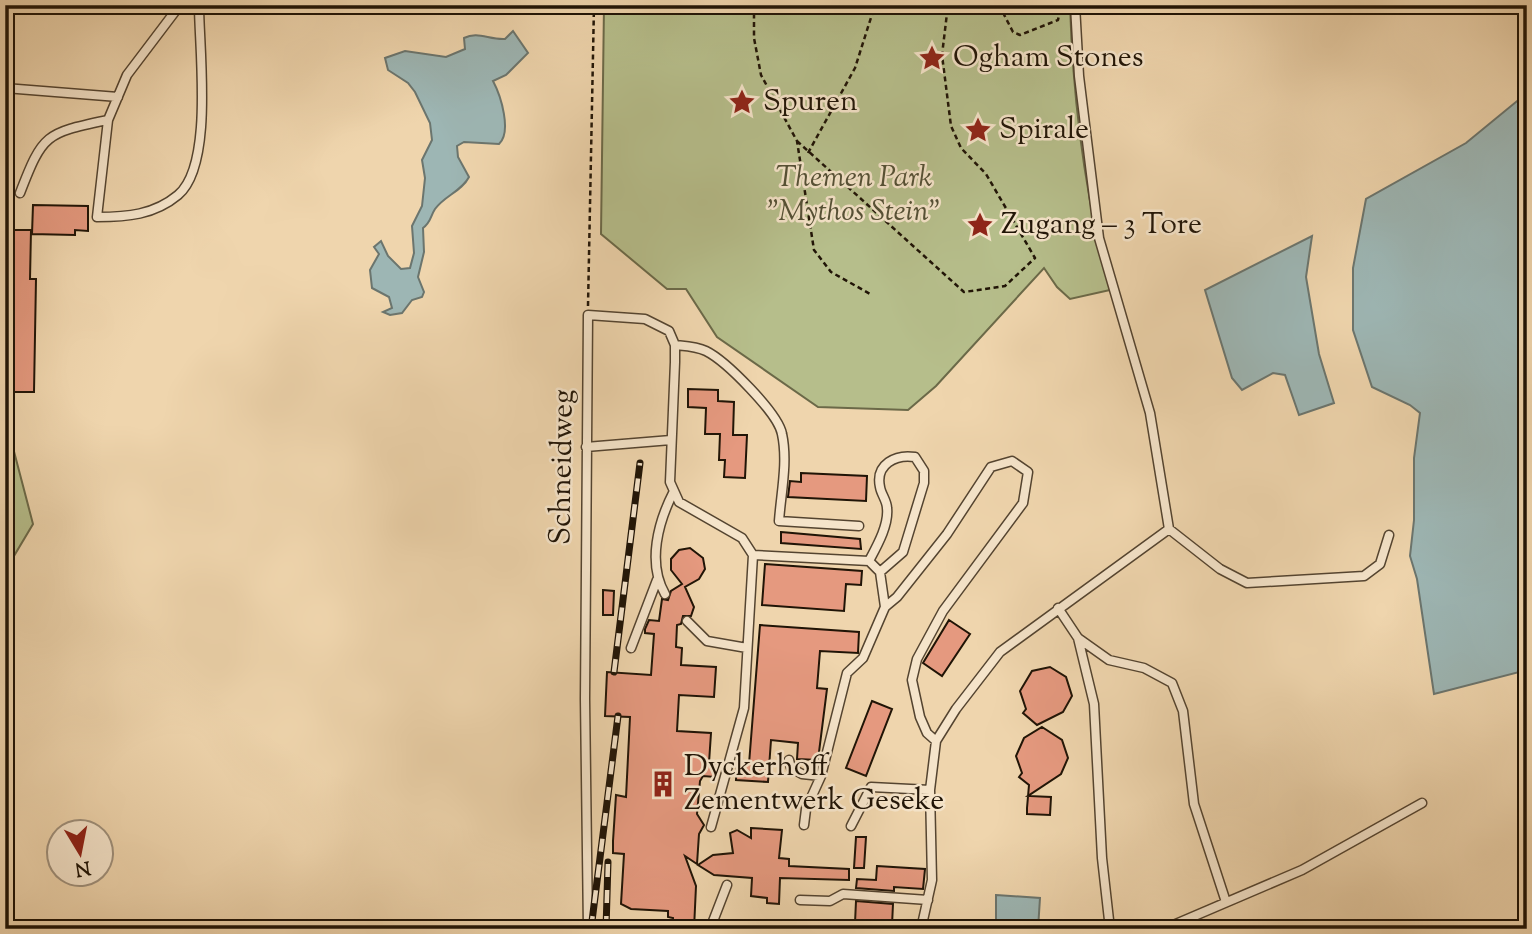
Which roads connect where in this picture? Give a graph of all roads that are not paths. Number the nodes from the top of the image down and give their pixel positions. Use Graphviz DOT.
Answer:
graph roads {
  1 [pos="180,5"];
  2 [pos="199,5"];
  3 [pos="1075,5"];
  4 [pos="5,88"];
  5 [pos="118,97"];
  6 [pos="108,120"];
  7 [pos="20,193"];
  8 [pos="674,345"];
  9 [pos="671,440"];
  10 [pos="586,447"];
  11 [pos="674,491"];
  12 [pos="859,526"];
  13 [pos="1169,529"];
  14 [pos="1389,535"];
  15 [pos="753,555"];
  16 [pos="869,561"];
  17 [pos="880,572"];
  18 [pos="657,580"];
  19 [pos="665,594"];
  20 [pos="885,607"];
  21 [pos="1058,608"];
  22 [pos="687,621"];
  23 [pos="1078,638"];
  24 [pos="631,648"];
  25 [pos="747,648"];
  26 [pos="936,741"];
  27 [pos="789,760"];
  28 [pos="821,776"];
  29 [pos="930,790"];
  30 [pos="1422,803"];
  31 [pos="804,825"];
  32 [pos="851,826"];
  33 [pos="712,827"];
  34 [pos="727,886"];
  35 [pos="800,900"];
  36 [pos="928,900"];
  37 [pos="1226,902"];
  38 [pos="588,929"];
  39 [pos="710,929"];
  40 [pos="921,929"];
  41 [pos="1110,929"];
  42 [pos="1164,929"];
  1 -- 5 [label="lane"];
  2 -- 6 [label="lane"];
  3 -- 13 [label="lane"];
  4 -- 5 [label="lane"];
  5 -- 6 [label="lane"];
  6 -- 7 [label="lane"];
  8 -- 9 [label="lane"];
  8 -- 10 [label="lane, Schneidweg"];
  8 -- 12 [label="lane"];
  9 -- 10 [label="lane"];
  9 -- 11 [label="lane"];
  10 -- 38 [label="lane, Schneidweg"];
  11 -- 15 [label="lane"];
  11 -- 18 [label="lane"];
  13 -- 14 [label="lane"];
  13 -- 21 [label="lane"];
  15 -- 16 [label="lane"];
  15 -- 25 [label="lane"];
  16 -- 17 [label="lane"];
  16 -- 17 [label="lane"];
  17 -- 20 [label="lane"];
  18 -- 19 [label="lane"];
  18 -- 24 [label="lane"];
  20 -- 26 [label="lane"];
  20 -- 28 [label="lane"];
  21 -- 23 [label="lane"];
  21 -- 26 [label="lane"];
  22 -- 25 [label="lane"];
  23 -- 37 [label="lane"];
  23 -- 41 [label="lane"];
  25 -- 33 [label="lane"];
  26 -- 29 [label="lane"];
  27 -- 28 [label="lane"];
  28 -- 31 [label="lane"];
  29 -- 32 [label="lane"];
  29 -- 36 [label="lane"];
  30 -- 37 [label="lane"];
  34 -- 39 [label="lane"];
  35 -- 36 [label="lane"];
  36 -- 40 [label="lane"];
  37 -- 42 [label="lane"];
}
